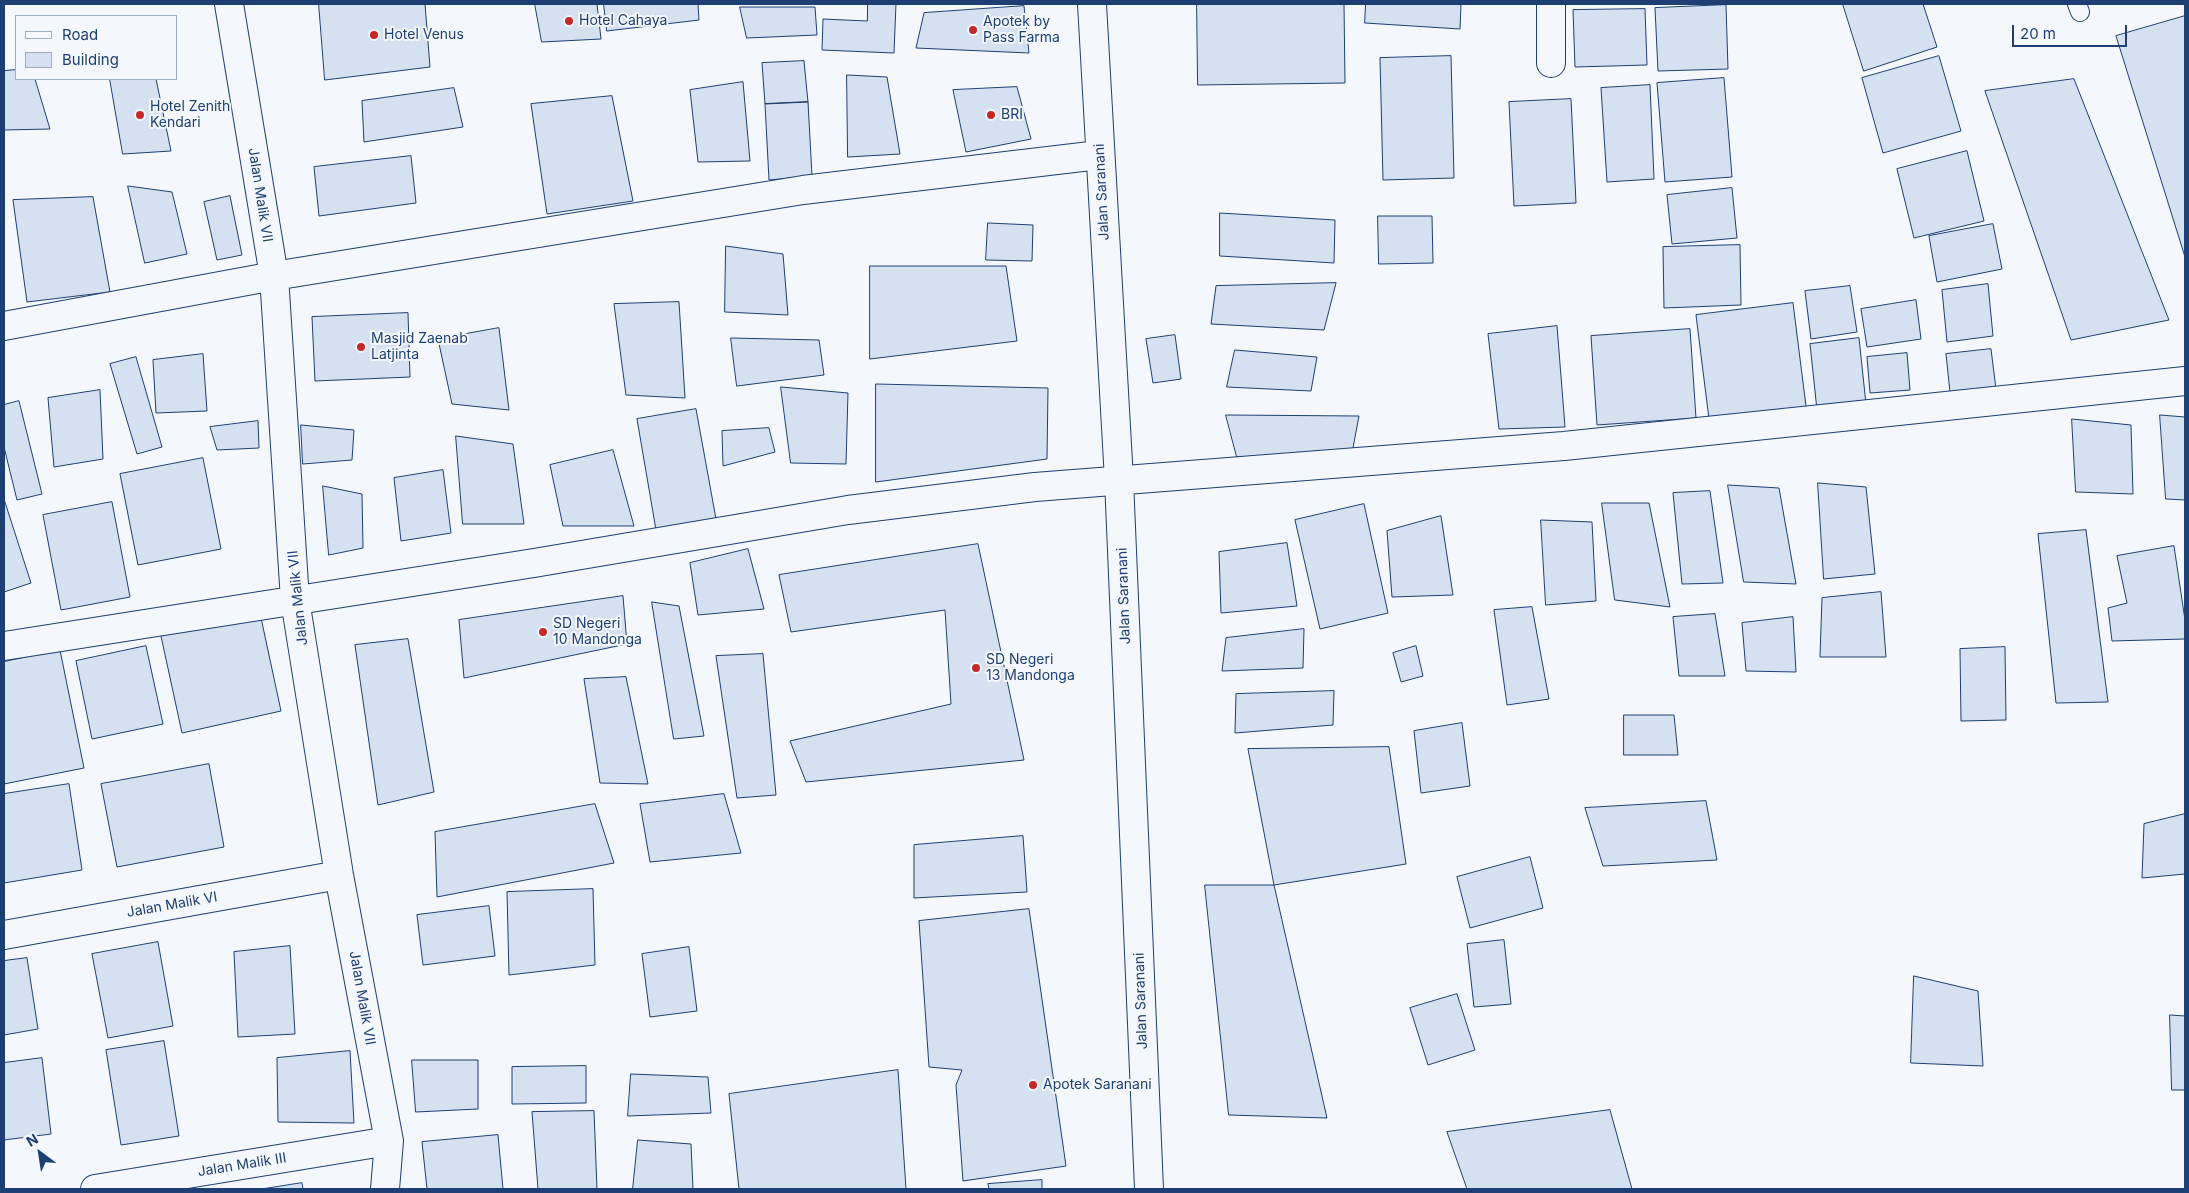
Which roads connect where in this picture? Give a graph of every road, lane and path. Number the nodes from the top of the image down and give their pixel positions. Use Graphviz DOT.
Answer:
graph roads {
  1 [pos="229,4"];
  2 [pos="1092,4"];
  3 [pos="1551,4"];
  4 [pos="1551,63"];
  5 [pos="1099,155"];
  6 [pos="274,276"];
  7 [pos="4,326"];
  8 [pos="2185,381"];
  9 [pos="1119,480"];
  10 [pos="295,600"];
  11 [pos="4,646"];
  12 [pos="339,875"];
  13 [pos="4,935"];
  14 [pos="389,1141"];
  15 [pos="95,1189"];
  16 [pos="385,1189"];
  17 [pos="1149,1189"];
  1 -- 6 [label="street, Jalan Malik VII"];
  2 -- 5 [label="street, Jalan Saranani"];
  3 -- 4 [label="street"];
  5 -- 6 [label="street"];
  5 -- 9 [label="street, Jalan Saranani"];
  6 -- 7 [label="street"];
  6 -- 10 [label="street, Jalan Malik VII"];
  8 -- 9 [label="street"];
  9 -- 10 [label="street"];
  9 -- 17 [label="street, Jalan Saranani"];
  10 -- 11 [label="street"];
  10 -- 12 [label="street, Jalan Malik VII"];
  12 -- 13 [label="street, Jalan Malik VI"];
  12 -- 14 [label="street, Jalan Malik VII"];
  14 -- 15 [label="street, Jalan Malik III"];
  14 -- 16 [label="street, Jalan Malik VII"];
}
